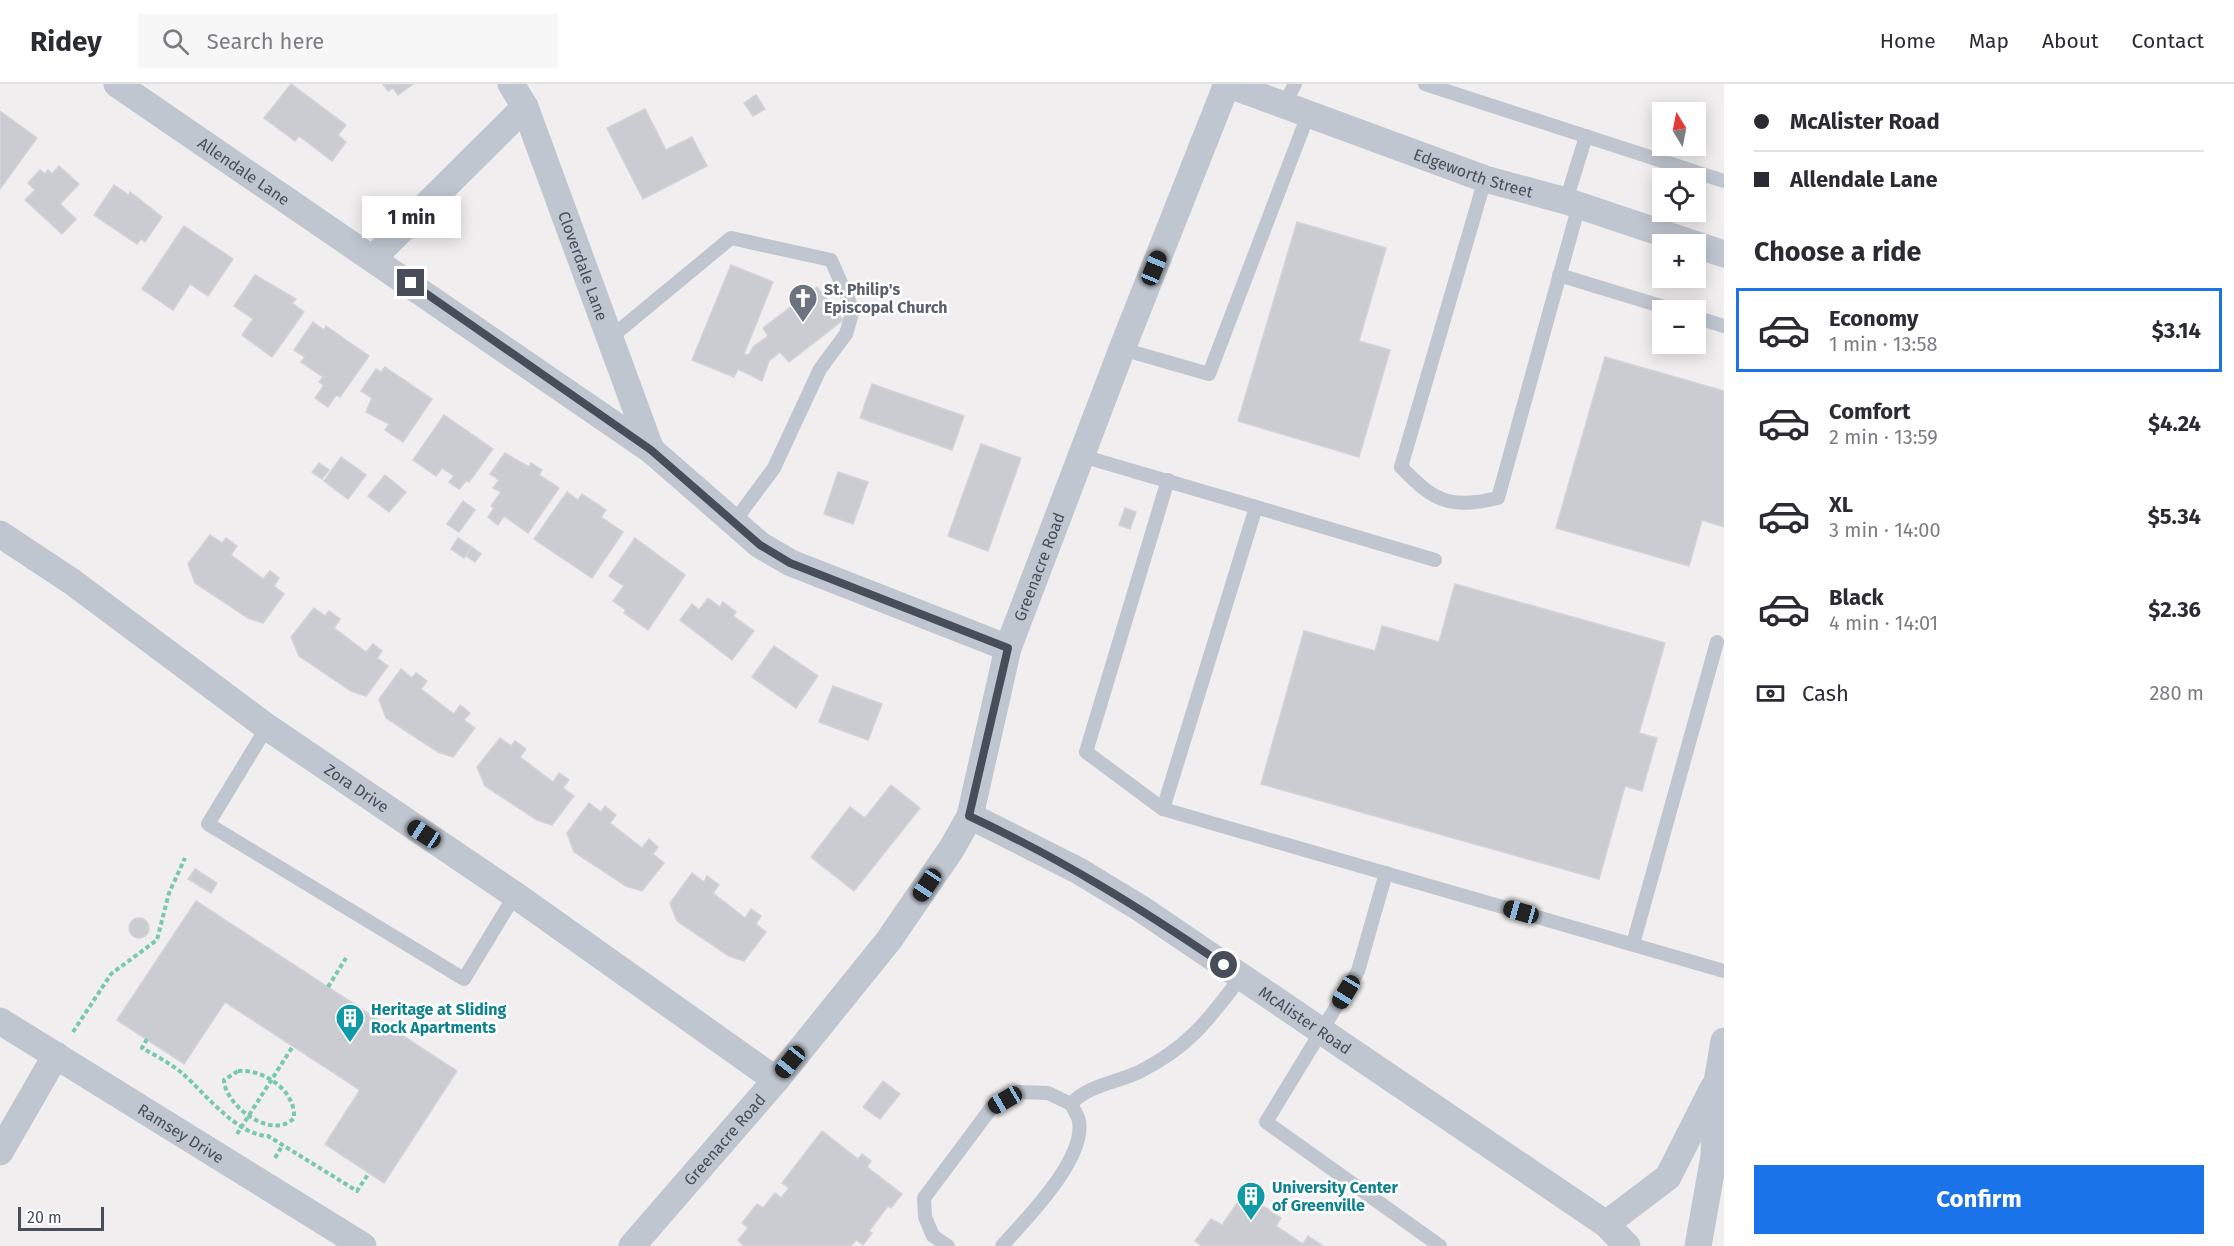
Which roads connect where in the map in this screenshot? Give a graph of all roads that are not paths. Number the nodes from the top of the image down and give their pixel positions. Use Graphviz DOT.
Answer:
graph roads {
  1 [pos="117,84"];
  2 [pos="511,84"];
  3 [pos="1227,84"];
  4 [pos="1425,84"];
  5 [pos="1296,101"];
  6 [pos="525,107"];
  7 [pos="1586,136"];
  8 [pos="1485,179"];
  9 [pos="1724,181"];
  10 [pos="1573,203"];
  11 [pos="1724,254"];
  12 [pos="374,257"];
  13 [pos="1559,275"];
  14 [pos="1652,303"];
  15 [pos="1706,320"];
  16 [pos="1724,326"];
  17 [pos="610,338"];
  18 [pos="1122,349"];
  19 [pos="651,450"];
  20 [pos="1082,456"];
  21 [pos="1168,480"];
  22 [pos="1256,507"];
  23 [pos="734,522"];
  24 [pos="0,534"];
  25 [pos="1435,560"];
  26 [pos="1718,642"];
  27 [pos="1008,648"];
  28 [pos="267,728"];
  29 [pos="1163,809"];
  30 [pos="969,816"];
  31 [pos="1386,873"];
  32 [pos="515,895"];
  33 [pos="1633,945"];
  34 [pos="1724,971"];
  35 [pos="1241,977"];
  36 [pos="0,1021"];
  37 [pos="1321,1032"];
  38 [pos="1724,1041"];
  39 [pos="56,1055"];
  40 [pos="776,1080"];
  41 [pos="1717,1082"];
  42 [pos="1071,1104"];
  43 [pos="0,1152"];
  44 [pos="1606,1224"];
  45 [pos="363,1246"];
  46 [pos="632,1246"];
  47 [pos="948,1246"];
  48 [pos="1002,1246"];
  49 [pos="1440,1246"];
  50 [pos="1627,1246"];
  51 [pos="1698,1246"];
  1 -- 12 [label="street, Allendale Lane"];
  2 -- 6 [label="street, Cloverdale Lane"];
  3 -- 5 [label="street, Edgeworth Street"];
  3 -- 18 [label="street, Greenacre Road"];
  4 -- 7 [label="lane"];
  5 -- 8 [label="street, Edgeworth Street"];
  5 -- 18 [label="lane"];
  6 -- 12 [label="street"];
  6 -- 17 [label="street, Cloverdale Lane"];
  7 -- 9 [label="lane"];
  7 -- 10 [label="lane"];
  8 -- 10 [label="street, Edgeworth Street"];
  8 -- 13 [label="lane"];
  10 -- 11 [label="street, Edgeworth Street"];
  10 -- 13 [label="lane"];
  12 -- 19 [label="street, Allendale Lane"];
  13 -- 14 [label="lane"];
  15 -- 16 [label="lane"];
  17 -- 19 [label="street, Cloverdale Lane"];
  17 -- 23 [label="lane"];
  18 -- 20 [label="street, Greenacre Road"];
  19 -- 23 [label="street, Allendale Lane"];
  20 -- 21 [label="lane"];
  20 -- 27 [label="street, Greenacre Road"];
  21 -- 22 [label="lane"];
  21 -- 29 [label="lane"];
  22 -- 25 [label="lane"];
  22 -- 29 [label="lane"];
  23 -- 27 [label="street, Allendale Lane"];
  24 -- 28 [label="street, Zora Drive"];
  26 -- 33 [label="lane"];
  27 -- 30 [label="street, Greenacre Road"];
  28 -- 32 [label="street, Zora Drive"];
  28 -- 32 [label="lane"];
  29 -- 31 [label="lane"];
  30 -- 35 [label="street, McAlister Road"];
  30 -- 40 [label="street, Greenacre Road"];
  31 -- 33 [label="lane"];
  31 -- 37 [label="lane"];
  32 -- 40 [label="street, Zora Drive"];
  33 -- 34 [label="lane"];
  35 -- 37 [label="street, McAlister Road"];
  35 -- 42 [label="lane"];
  36 -- 39 [label="street, Ramsey Drive"];
  37 -- 44 [label="street, McAlister Road"];
  37 -- 49 [label="lane"];
  38 -- 41 [label="street"];
  39 -- 43 [label="street"];
  39 -- 45 [label="street, Ramsey Drive"];
  40 -- 46 [label="street, Greenacre Road"];
  41 -- 44 [label="street"];
  41 -- 51 [label="street"];
  42 -- 47 [label="lane"];
  42 -- 48 [label="lane"];
  44 -- 50 [label="street, McAlister Road"];
}
